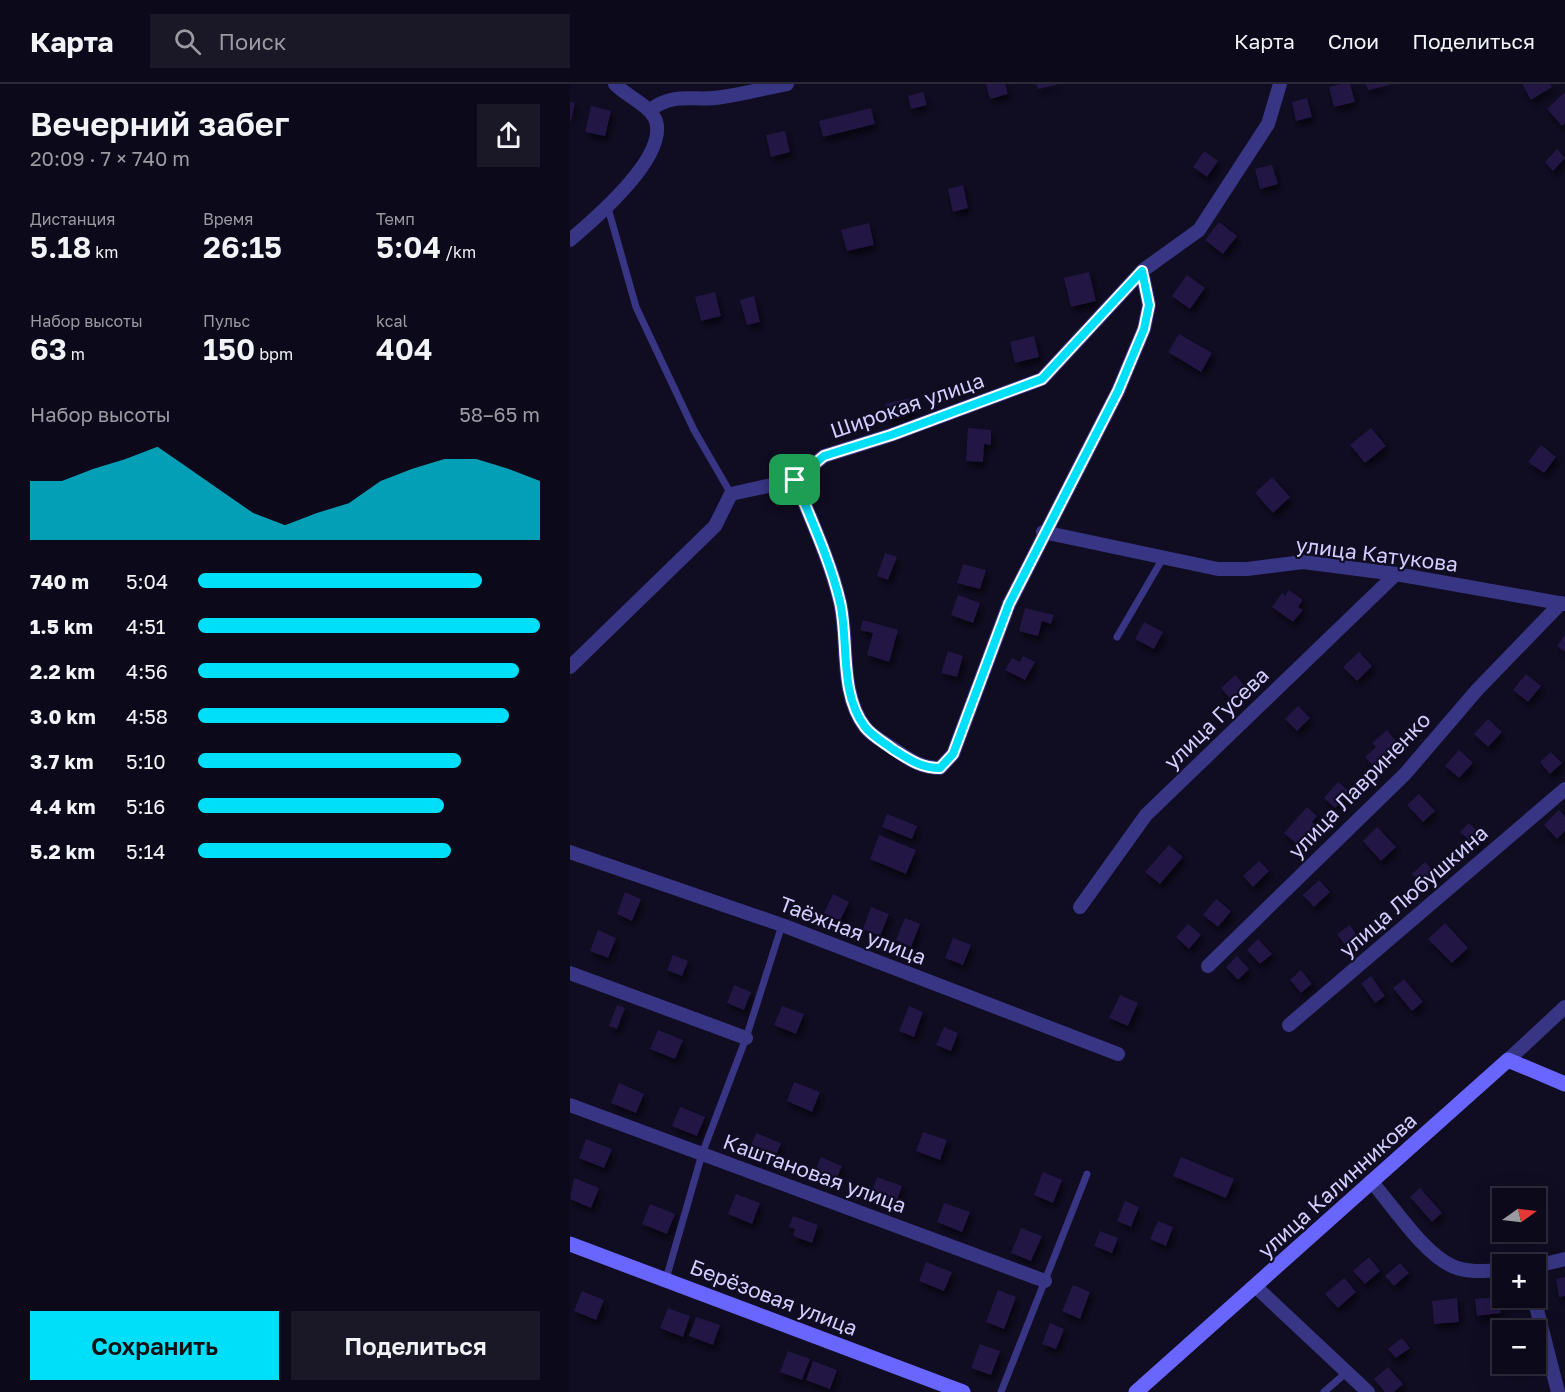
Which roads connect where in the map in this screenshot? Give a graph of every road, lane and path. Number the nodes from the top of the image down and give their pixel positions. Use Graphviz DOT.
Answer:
graph roads {
  1 [pos="615,84"];
  2 [pos="788,84"];
  3 [pos="1280,84"];
  4 [pos="650,110"];
  5 [pos="608,208"];
  6 [pos="570,240"];
  7 [pos="1142,271"];
  8 [pos="795,480"];
  9 [pos="731,494"];
  10 [pos="1043,532"];
  11 [pos="1163,558"];
  12 [pos="1396,574"];
  13 [pos="1563,603"];
  14 [pos="1117,637"];
  15 [pos="570,667"];
  16 [pos="1565,789"];
  17 [pos="570,852"];
  18 [pos="1080,907"];
  19 [pos="782,925"];
  20 [pos="1208,966"];
  21 [pos="570,973"];
  22 [pos="1565,1007"];
  23 [pos="1289,1025"];
  24 [pos="746,1038"];
  25 [pos="1118,1054"];
  26 [pos="1508,1060"];
  27 [pos="1565,1084"];
  28 [pos="570,1105"];
  29 [pos="702,1154"];
  30 [pos="1087,1174"];
  31 [pos="1371,1182"];
  32 [pos="570,1244"];
  33 [pos="1565,1259"];
  34 [pos="1546,1264"];
  35 [pos="1492,1270"];
  36 [pos="666,1279"];
  37 [pos="1045,1281"];
  38 [pos="1255,1286"];
  39 [pos="1537,1308"];
  40 [pos="1348,1371"];
  41 [pos="963,1392"];
  42 [pos="1001,1392"];
  43 [pos="1136,1392"];
  44 [pos="1324,1392"];
  45 [pos="1368,1392"];
  46 [pos="1558,1392"];
  1 -- 4 [label="street"];
  2 -- 4 [label="street"];
  3 -- 7 [label="street, Широкая улица"];
  4 -- 5 [label="street"];
  5 -- 6 [label="street"];
  5 -- 9 [label="lane"];
  7 -- 8 [label="street, Широкая улица"];
  7 -- 10 [label="street"];
  8 -- 9 [label="street"];
  8 -- 10 [label="street"];
  9 -- 15 [label="street"];
  10 -- 11 [label="street, улица Катукова"];
  11 -- 12 [label="street, улица Катукова"];
  11 -- 14 [label="lane"];
  12 -- 13 [label="street, улица Катукова"];
  12 -- 18 [label="street, улица Гусева"];
  13 -- 20 [label="street, улица Лавриненко"];
  16 -- 23 [label="street, улица Любушкина"];
  17 -- 19 [label="street, Таёжная улица"];
  19 -- 24 [label="lane"];
  19 -- 25 [label="street, Таёжная улица"];
  21 -- 24 [label="street"];
  22 -- 26 [label="street, улица Калинникова"];
  24 -- 29 [label="lane"];
  26 -- 27 [label="main road"];
  26 -- 31 [label="main road, улица Калинникова"];
  28 -- 29 [label="street, Каштановая улица"];
  29 -- 36 [label="lane"];
  29 -- 37 [label="street, Каштановая улица"];
  30 -- 37 [label="lane"];
  31 -- 35 [label="street"];
  31 -- 38 [label="main road, улица Калинникова"];
  32 -- 36 [label="main road, Берёзовая улица"];
  33 -- 34 [label="street"];
  36 -- 41 [label="main road, Берёзовая улица"];
  37 -- 42 [label="lane"];
  38 -- 40 [label="street"];
  38 -- 43 [label="main road, улица Калинникова"];
  39 -- 46 [label="street"];
  40 -- 44 [label="lane"];
  40 -- 45 [label="street"];
}
